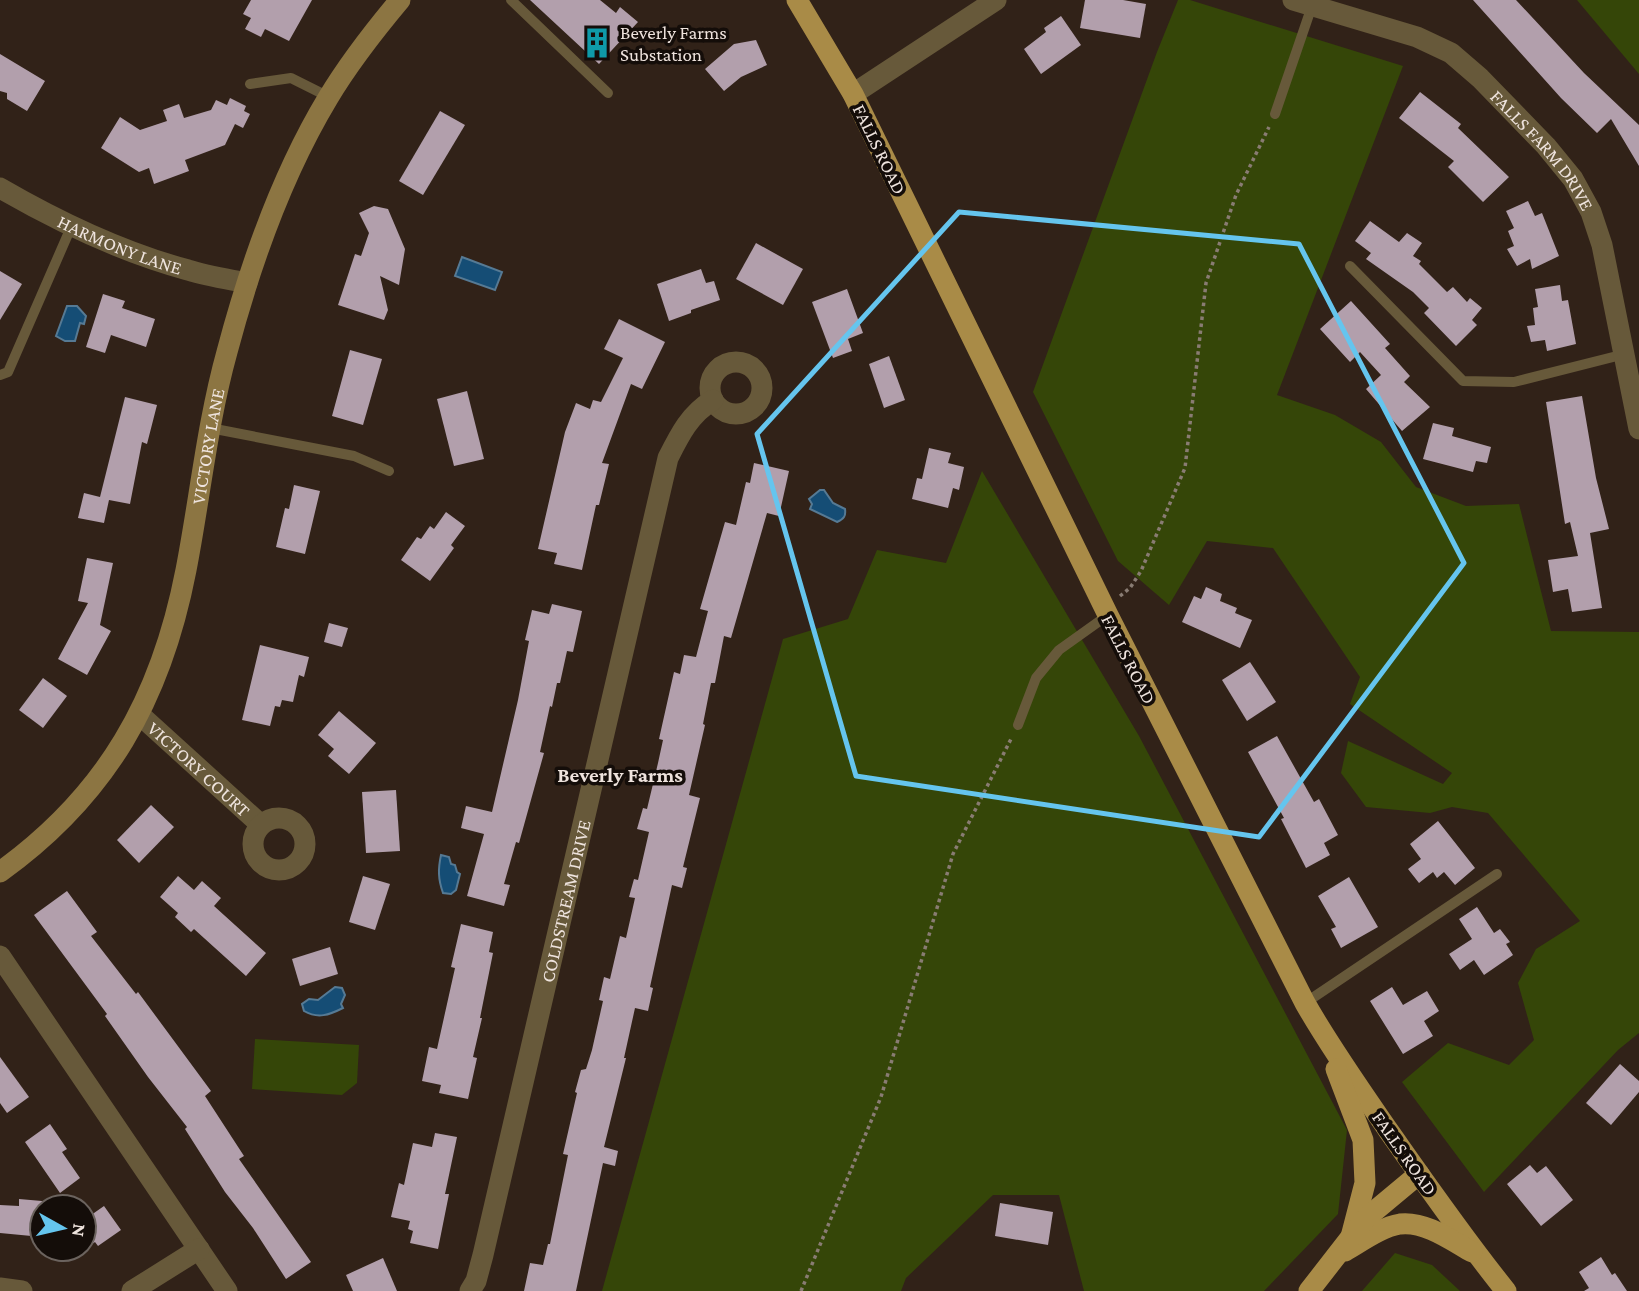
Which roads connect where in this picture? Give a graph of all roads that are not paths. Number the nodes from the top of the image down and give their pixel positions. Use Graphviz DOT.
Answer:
graph roads {
  1 [pos="400,0"];
  2 [pos="511,0"];
  3 [pos="797,0"];
  4 [pos="996,0"];
  5 [pos="1307,2"];
  6 [pos="250,84"];
  7 [pos="608,93"];
  8 [pos="853,94"];
  9 [pos="329,97"];
  10 [pos="1275,114"];
  11 [pos="0,188"];
  12 [pos="72,225"];
  13 [pos="1350,266"];
  14 [pos="247,282"];
  15 [pos="1625,354"];
  16 [pos="0,375"];
  17 [pos="713,400"];
  18 [pos="210,428"];
  19 [pos="1639,429"];
  20 [pos="389,471"];
  21 [pos="1108,615"];
  22 [pos="140,715"];
  23 [pos="1018,725"];
  24 [pos="261,824"];
  25 [pos="0,872"];
  26 [pos="1497,874"];
  27 [pos="0,956"];
  28 [pos="1305,1003"];
  29 [pos="1324,1038"];
  30 [pos="1419,1174"];
  31 [pos="1351,1237"];
  32 [pos="199,1249"];
  33 [pos="1476,1254"];
  34 [pos="1337,1255"];
  35 [pos="0,1288"];
  36 [pos="22,1291"];
  37 [pos="132,1291"];
  38 [pos="227,1291"];
  39 [pos="470,1291"];
  40 [pos="1309,1291"];
  41 [pos="1506,1291"];
  1 -- 9 [label="street, VICTORY LANE"];
  2 -- 7 [label="lane"];
  3 -- 8 [label="main road, FALLS ROAD"];
  4 -- 8 [label="street"];
  5 -- 10 [label="lane"];
  5 -- 15 [label="street, FALLS FARM DRIVE"];
  6 -- 9 [label="lane"];
  8 -- 21 [label="main road, FALLS ROAD"];
  9 -- 14 [label="street, VICTORY LANE"];
  11 -- 12 [label="street, HARMONY LANE"];
  12 -- 14 [label="street, HARMONY LANE"];
  12 -- 16 [label="lane"];
  13 -- 15 [label="lane"];
  14 -- 18 [label="street, VICTORY LANE"];
  15 -- 19 [label="street, FALLS FARM DRIVE"];
  17 -- 39 [label="street, COLDSTREAM DRIVE"];
  18 -- 20 [label="lane"];
  18 -- 22 [label="street, VICTORY LANE"];
  21 -- 23 [label="lane"];
  21 -- 28 [label="main road, FALLS ROAD"];
  22 -- 24 [label="street, VICTORY COURT"];
  22 -- 25 [label="street, VICTORY LANE"];
  26 -- 28 [label="lane"];
  27 -- 32 [label="street"];
  28 -- 29 [label="main road, FALLS ROAD"];
  29 -- 30 [label="main road, FALLS ROAD"];
  29 -- 31 [label="main road"];
  30 -- 31 [label="main road"];
  30 -- 33 [label="main road, FALLS ROAD"];
  31 -- 34 [label="main road"];
  32 -- 37 [label="street"];
  32 -- 38 [label="street"];
  33 -- 34 [label="main road"];
  33 -- 41 [label="main road, FALLS ROAD"];
  34 -- 40 [label="main road"];
  35 -- 36 [label="street"];
}
